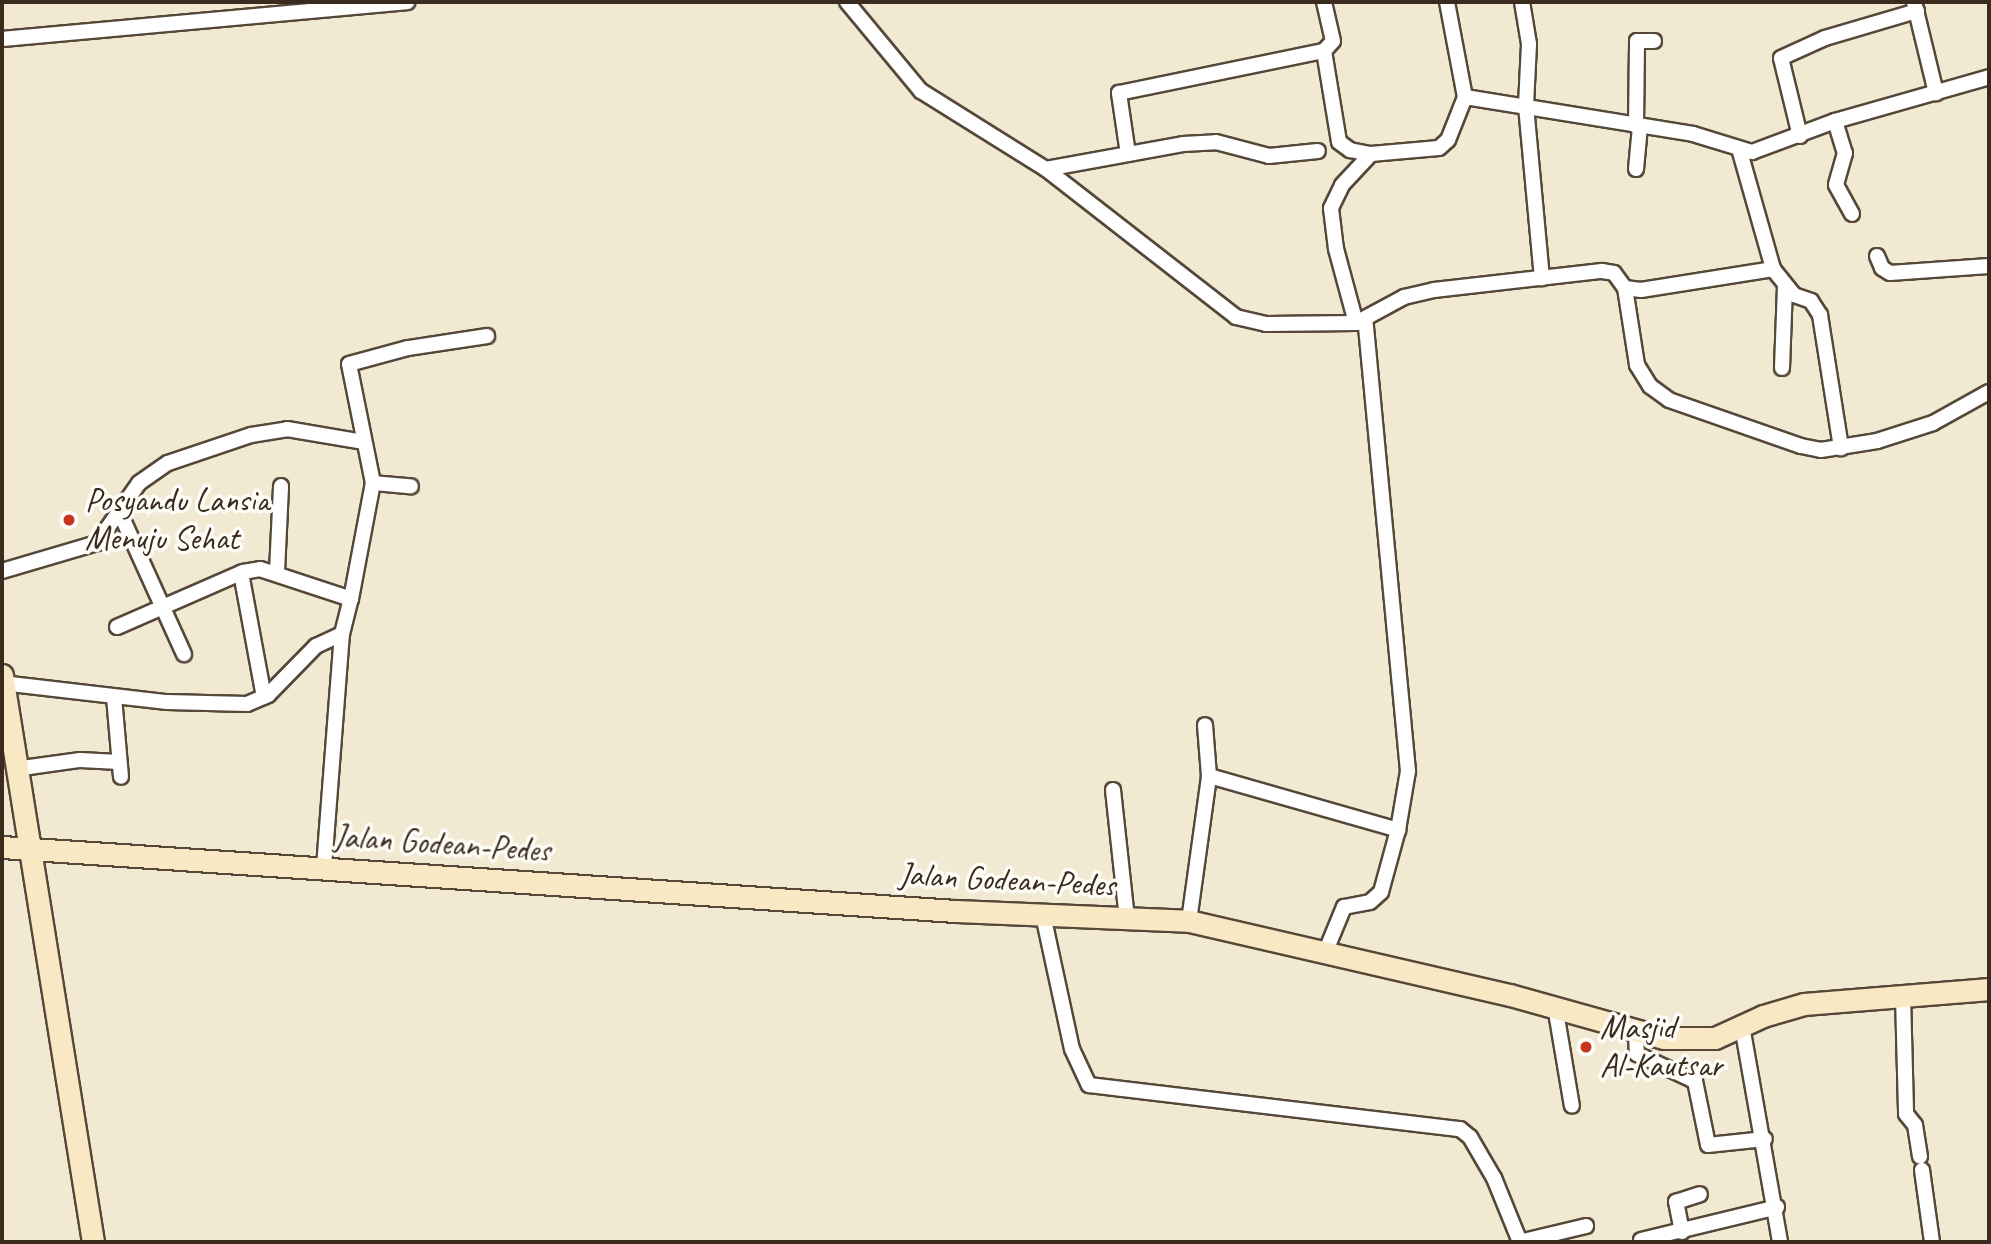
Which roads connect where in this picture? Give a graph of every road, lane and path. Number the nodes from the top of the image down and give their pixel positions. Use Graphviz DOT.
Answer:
graph roads {
  1 [pos="407,2"];
  2 [pos="847,2"];
  3 [pos="1324,2"];
  4 [pos="1447,2"];
  5 [pos="1522,2"];
  6 [pos="1915,7"];
  7 [pos="2,39"];
  8 [pos="1654,41"];
  9 [pos="1324,51"];
  10 [pos="1989,76"];
  11 [pos="1936,93"];
  12 [pos="1465,97"];
  13 [pos="1526,106"];
  14 [pos="1835,121"];
  15 [pos="1638,126"];
  16 [pos="1800,136"];
  17 [pos="1318,151"];
  18 [pos="1740,152"];
  19 [pos="1128,154"];
  20 [pos="1371,154"];
  21 [pos="1046,169"];
  22 [pos="1636,169"];
  23 [pos="1852,214"];
  24 [pos="1877,256"];
  25 [pos="1989,266"];
  26 [pos="1773,270"];
  27 [pos="1542,278"];
  28 [pos="1785,286"];
  29 [pos="1625,288"];
  30 [pos="1360,321"];
  31 [pos="488,336"];
  32 [pos="1783,368"];
  33 [pos="1989,392"];
  34 [pos="363,442"];
  35 [pos="1841,448"];
  36 [pos="373,483"];
  37 [pos="281,486"];
  38 [pos="411,486"];
  39 [pos="120,513"];
  40 [pos="2,571"];
  41 [pos="277,572"];
  42 [pos="241,573"];
  43 [pos="351,599"];
  44 [pos="165,607"];
  45 [pos="117,627"];
  46 [pos="342,634"];
  47 [pos="184,654"];
  48 [pos="2,680"];
  49 [pos="114,697"];
  50 [pos="264,697"];
  51 [pos="1205,725"];
  52 [pos="15,769"];
  53 [pos="1209,776"];
  54 [pos="1113,790"];
  55 [pos="1398,830"];
  56 [pos="2,847"];
  57 [pos="30,849"];
  58 [pos="324,867"];
  59 [pos="1043,915"];
  60 [pos="1127,918"];
  61 [pos="1189,921"];
  62 [pos="1325,953"];
  63 [pos="1989,989"];
  64 [pos="1903,996"];
  65 [pos="1555,1006"];
  66 [pos="1742,1026"];
  67 [pos="1636,1031"];
  68 [pos="1572,1106"];
  69 [pos="1765,1139"];
  70 [pos="1700,1194"];
  71 [pos="1777,1207"];
  72 [pos="1586,1226"];
  73 [pos="1682,1232"];
  74 [pos="1641,1240"];
  75 [pos="93,1242"];
  76 [pos="1520,1242"];
  77 [pos="1780,1242"];
  78 [pos="1932,1242"];
  1 -- 7 [label="street"];
  2 -- 21 [label="street"];
  3 -- 9 [label="street"];
  4 -- 12 [label="street"];
  5 -- 13 [label="street"];
  6 -- 11 [label="street"];
  6 -- 16 [label="street"];
  8 -- 15 [label="street"];
  9 -- 19 [label="street"];
  9 -- 20 [label="street"];
  10 -- 11 [label="street"];
  11 -- 14 [label="street"];
  12 -- 13 [label="street"];
  12 -- 20 [label="street"];
  13 -- 15 [label="street"];
  13 -- 27 [label="street"];
  14 -- 16 [label="street"];
  14 -- 23 [label="street"];
  15 -- 18 [label="street"];
  15 -- 22 [label="street"];
  16 -- 18 [label="street"];
  17 -- 19 [label="street"];
  18 -- 26 [label="street"];
  19 -- 21 [label="street"];
  20 -- 30 [label="street"];
  21 -- 30 [label="street"];
  24 -- 25 [label="street"];
  26 -- 28 [label="street"];
  26 -- 29 [label="street"];
  27 -- 29 [label="street"];
  27 -- 30 [label="street"];
  28 -- 32 [label="street"];
  28 -- 35 [label="street"];
  29 -- 35 [label="street"];
  30 -- 55 [label="street"];
  31 -- 34 [label="street"];
  33 -- 35 [label="street"];
  34 -- 36 [label="street"];
  34 -- 39 [label="street"];
  36 -- 38 [label="street"];
  36 -- 43 [label="street"];
  37 -- 41 [label="street"];
  39 -- 40 [label="street"];
  39 -- 44 [label="street"];
  41 -- 42 [label="street"];
  41 -- 43 [label="street"];
  42 -- 44 [label="street"];
  42 -- 50 [label="street"];
  43 -- 46 [label="street"];
  44 -- 45 [label="street"];
  44 -- 47 [label="street"];
  46 -- 50 [label="street"];
  46 -- 58 [label="street"];
  48 -- 49 [label="street"];
  48 -- 52 [label="street"];
  49 -- 50 [label="street"];
  49 -- 52 [label="street"];
  51 -- 53 [label="street"];
  52 -- 57 [label="street"];
  53 -- 55 [label="street"];
  53 -- 61 [label="street"];
  54 -- 60 [label="street"];
  55 -- 62 [label="street"];
  56 -- 57 [label="street, Jalan Godean-Pedes"];
  57 -- 58 [label="street, Jalan Godean-Pedes"];
  57 -- 75 [label="street"];
  58 -- 59 [label="street, Jalan Godean-Pedes"];
  59 -- 60 [label="street, Jalan Godean-Pedes"];
  59 -- 76 [label="street"];
  60 -- 61 [label="street, Jalan Godean-Pedes"];
  61 -- 62 [label="street, Jalan Godean-Pedes"];
  62 -- 65 [label="street, Jalan Godean-Pedes"];
  63 -- 64 [label="street, Jalan Godean-Pedes"];
  64 -- 66 [label="street, Jalan Godean-Pedes"];
  64 -- 78 [label="street"];
  65 -- 67 [label="street, Jalan Godean-Pedes"];
  65 -- 68 [label="street"];
  66 -- 67 [label="street, Jalan Godean-Pedes"];
  66 -- 69 [label="street"];
  67 -- 69 [label="street"];
  69 -- 71 [label="street"];
  70 -- 73 [label="street"];
  71 -- 73 [label="street"];
  71 -- 77 [label="street"];
  72 -- 76 [label="street"];
  73 -- 74 [label="street"];
}
